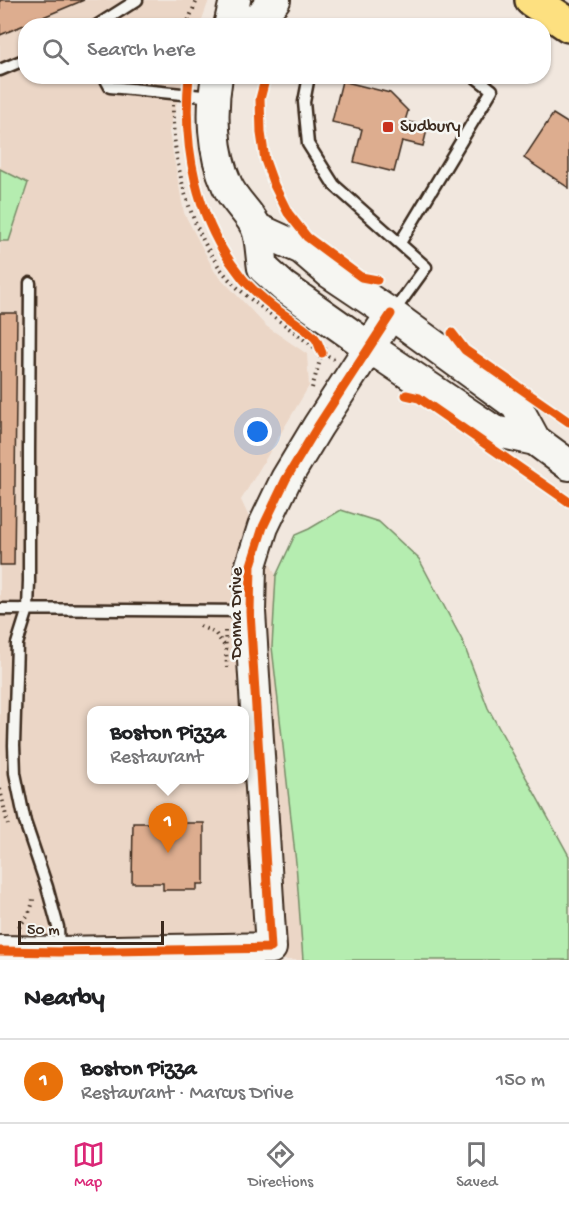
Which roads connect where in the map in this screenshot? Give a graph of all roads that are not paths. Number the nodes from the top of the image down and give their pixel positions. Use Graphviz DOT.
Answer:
graph roads {
  1 [pos="137,0"];
  2 [pos="235,0"];
  3 [pos="275,0"];
  4 [pos="532,0"];
  5 [pos="109,18"];
  6 [pos="231,18"];
  7 [pos="258,18"];
  8 [pos="569,26"];
  9 [pos="18,62"];
  10 [pos="0,70"];
  11 [pos="108,84"];
  12 [pos="307,84"];
  13 [pos="484,84"];
  14 [pos="215,87"];
  15 [pos="258,229"];
  16 [pos="400,243"];
  17 [pos="30,283"];
  18 [pos="392,314"];
  19 [pos="369,347"];
  20 [pos="535,440"];
  21 [pos="569,465"];
  22 [pos="0,609"];
  23 [pos="28,609"];
  24 [pos="250,612"];
  25 [pos="0,951"];
  26 [pos="59,952"];
  27 [pos="273,954"];
  1 -- 5 [label="lane"];
  2 -- 6 [label="main road"];
  3 -- 7 [label="main road"];
  4 -- 8 [label="main road"];
  9 -- 10 [label="lane"];
  11 -- 14 [label="lane"];
  12 -- 16 [label="lane"];
  13 -- 16 [label="lane"];
  14 -- 15 [label="main road"];
  15 -- 18 [label="main road"];
  15 -- 19 [label="main road"];
  16 -- 18 [label="lane"];
  17 -- 23 [label="lane"];
  18 -- 19 [label="main road, Donna Drive"];
  18 -- 20 [label="main road"];
  19 -- 20 [label="main road"];
  19 -- 24 [label="main road, Donna Drive"];
  20 -- 21 [label="main road"];
  22 -- 23 [label="lane"];
  23 -- 24 [label="lane"];
  23 -- 26 [label="lane"];
  24 -- 27 [label="main road, Donna Drive"];
  25 -- 26 [label="main road"];
  26 -- 27 [label="main road"];
}
